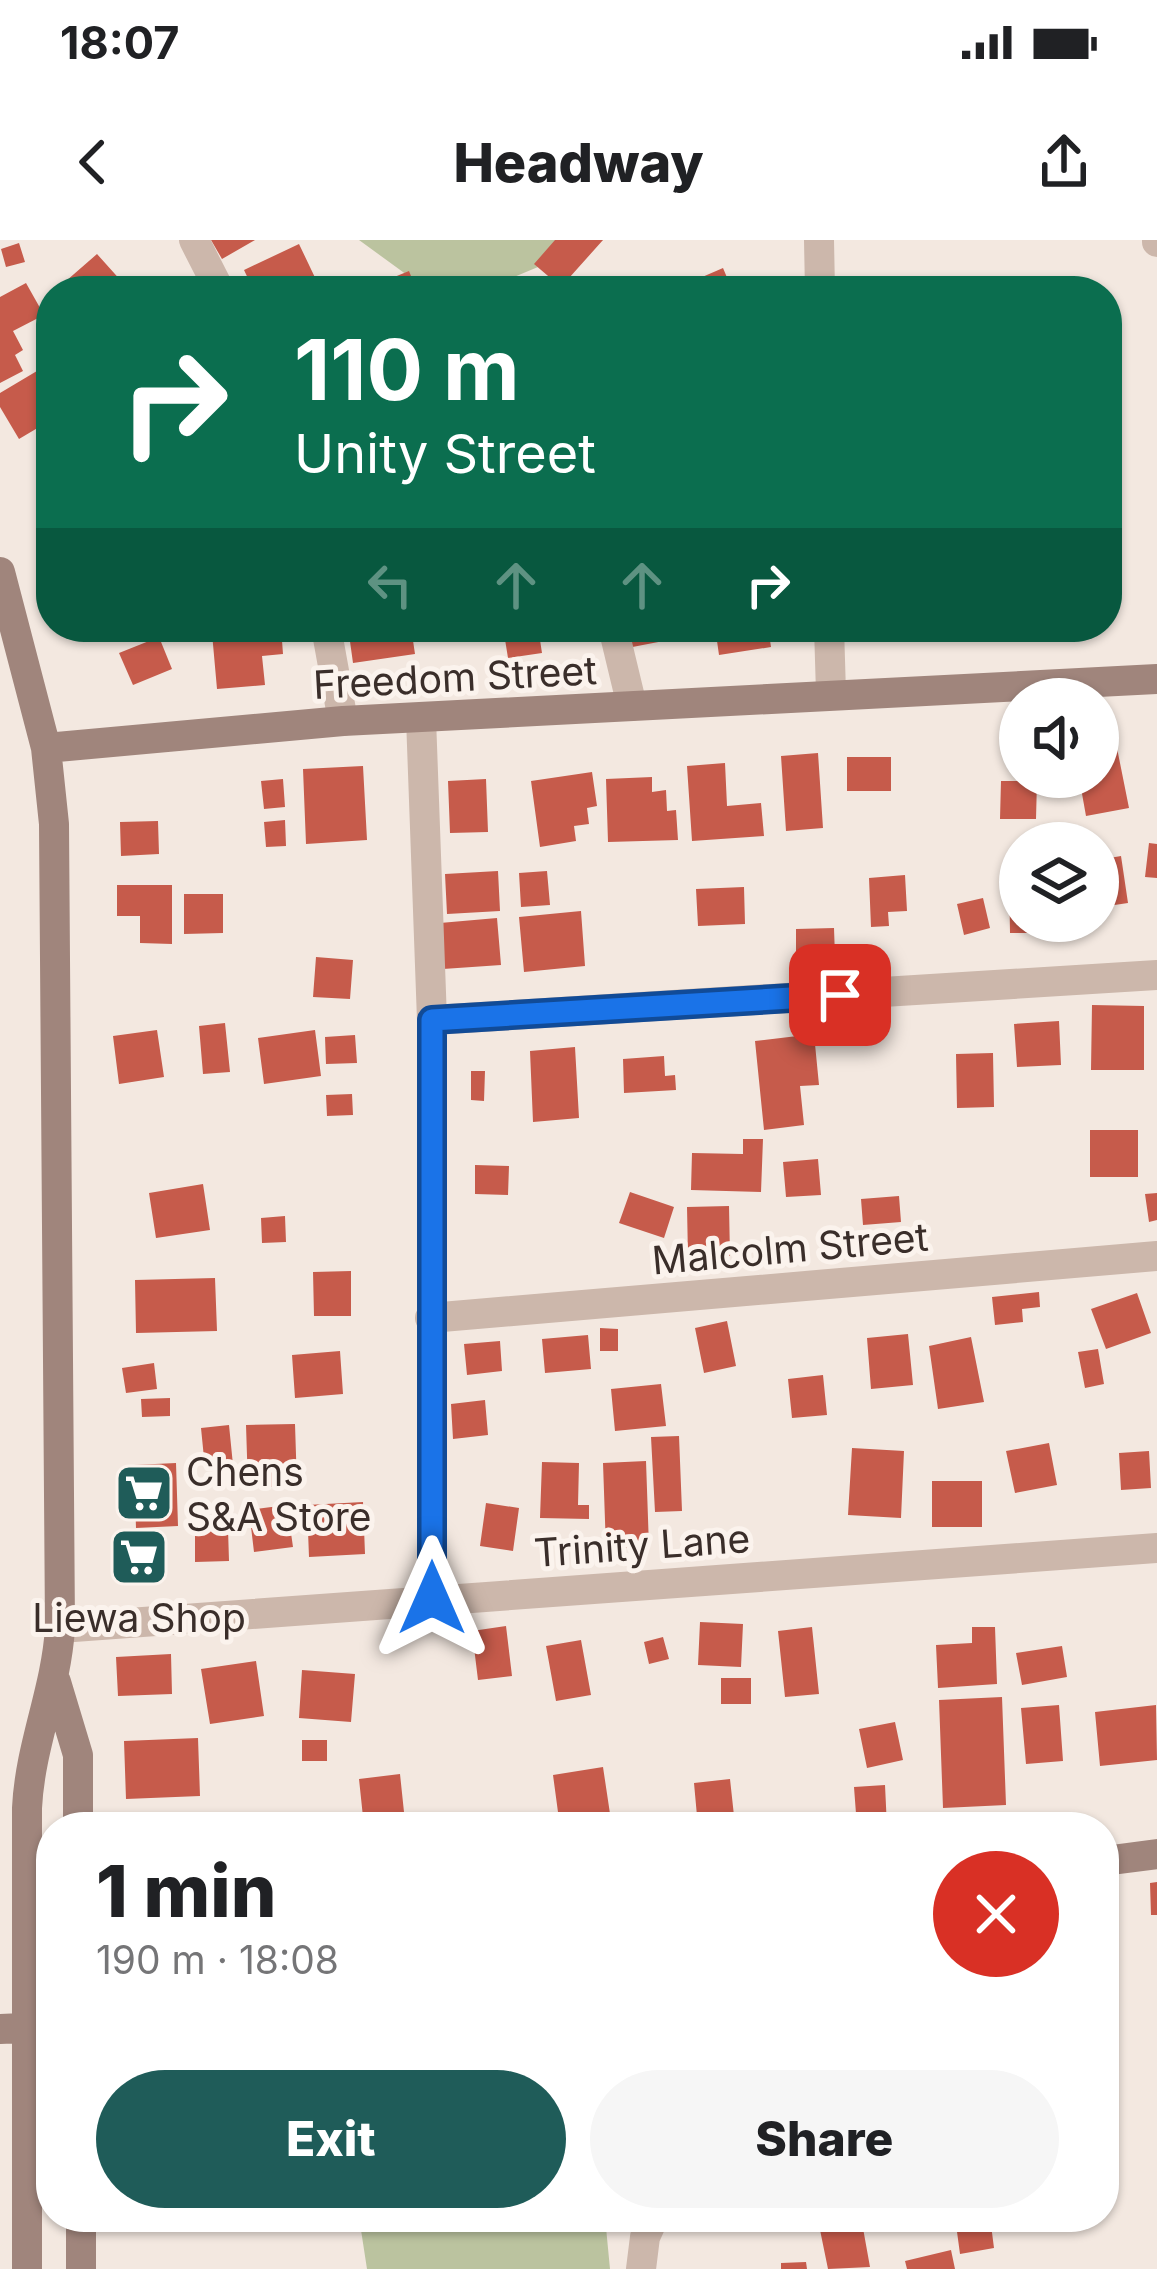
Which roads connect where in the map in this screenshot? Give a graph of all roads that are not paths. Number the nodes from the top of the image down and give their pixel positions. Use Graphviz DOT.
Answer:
graph roads {
  1 [pos="194,240"];
  2 [pos="819,240"];
  3 [pos="212,276"];
  4 [pos="820,276"];
  5 [pos="0,572"];
  6 [pos="329,642"];
  7 [pos="617,642"];
  8 [pos="830,642"];
  9 [pos="1157,680"];
  10 [pos="831,694"];
  11 [pos="632,706"];
  12 [pos="421,718"];
  13 [pos="343,721"];
  14 [pos="46,748"];
  15 [pos="1157,975"];
  16 [pos="432,1020"];
  17 [pos="1157,1256"];
  18 [pos="430,1318"];
  19 [pos="1157,1548"];
  20 [pos="432,1598"];
  21 [pos="61,1628"];
  22 [pos="56,1682"];
  23 [pos="78,1812"];
  24 [pos="1157,1854"];
  25 [pos="1119,1859"];
  26 [pos="25,2025"];
  27 [pos="81,2232"];
  28 [pos="646,2232"];
  29 [pos="27,2269"];
  30 [pos="81,2269"];
  31 [pos="641,2269"];
  1 -- 3 [label="street"];
  2 -- 4 [label="street"];
  5 -- 14 [label="main road"];
  6 -- 13 [label="street"];
  7 -- 11 [label="street"];
  8 -- 10 [label="street"];
  9 -- 10 [label="main road, Freedom Street"];
  10 -- 11 [label="main road, Freedom Street"];
  11 -- 12 [label="main road, Freedom Street"];
  12 -- 13 [label="main road, Freedom Street"];
  12 -- 16 [label="street"];
  13 -- 14 [label="main road, Freedom Street"];
  14 -- 21 [label="main road"];
  15 -- 16 [label="street"];
  16 -- 18 [label="street"];
  17 -- 18 [label="street, Malcolm Street"];
  18 -- 20 [label="street"];
  19 -- 20 [label="street, Trinity Lane"];
  20 -- 21 [label="street, Trinity Lane"];
  21 -- 22 [label="main road"];
  22 -- 23 [label="main road"];
  22 -- 26 [label="main road"];
  24 -- 25 [label="main road"];
  26 -- 29 [label="main road"];
  27 -- 30 [label="main road"];
  28 -- 31 [label="street"];
}
